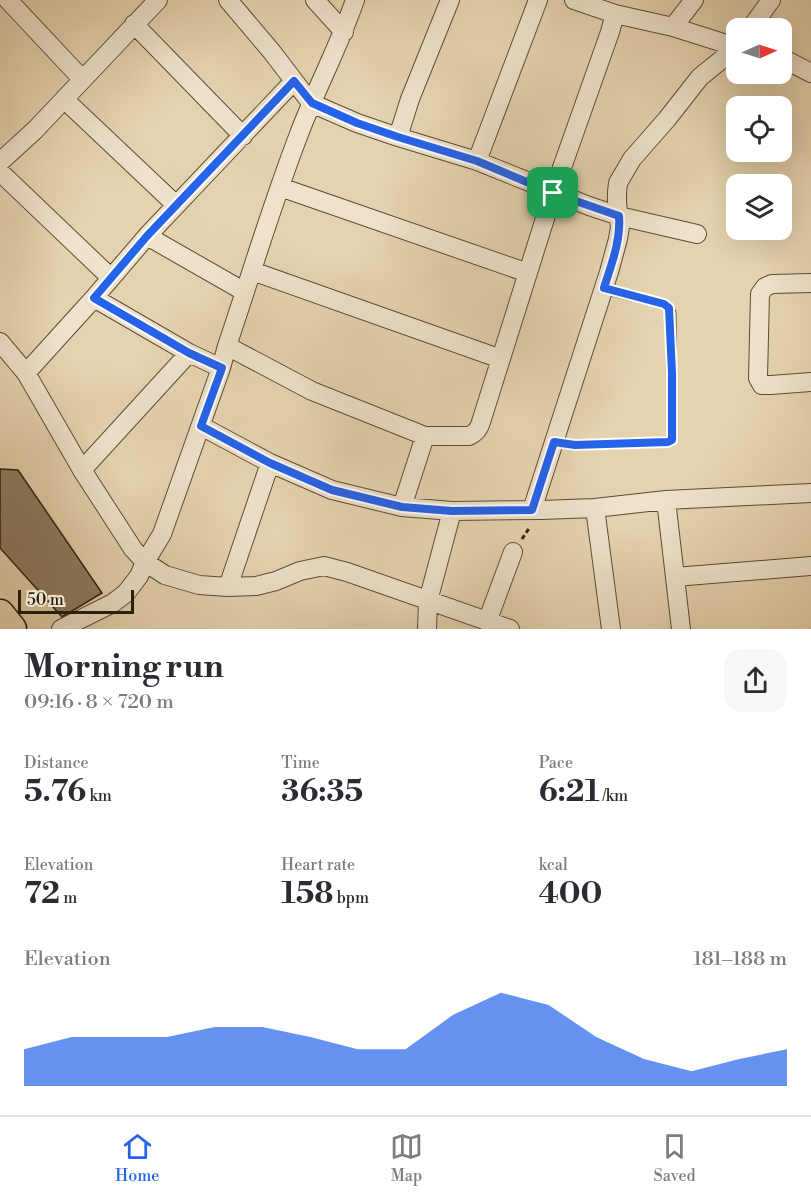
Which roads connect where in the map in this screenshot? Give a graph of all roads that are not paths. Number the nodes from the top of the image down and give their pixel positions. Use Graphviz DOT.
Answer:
graph roads {
  1 [pos="8,0"];
  2 [pos="158,0"];
  3 [pos="228,0"];
  4 [pos="315,0"];
  5 [pos="355,0"];
  6 [pos="450,0"];
  7 [pos="538,0"];
  8 [pos="574,0"];
  9 [pos="694,0"];
  10 [pos="771,0"];
  11 [pos="615,14"];
  12 [pos="758,18"];
  13 [pos="134,24"];
  14 [pos="673,27"];
  15 [pos="344,32"];
  16 [pos="726,44"];
  17 [pos="726,55"];
  18 [pos="792,63"];
  19 [pos="811,73"];
  20 [pos="82,79"];
  21 [pos="294,81"];
  22 [pos="64,99"];
  23 [pos="312,103"];
  24 [pos="243,136"];
  25 [pos="398,137"];
  26 [pos="477,161"];
  27 [pos="0,162"];
  28 [pos="0,172"];
  29 [pos="280,187"];
  30 [pos="553,193"];
  31 [pos="176,205"];
  32 [pos="619,216"];
  33 [pos="697,234"];
  34 [pos="147,236"];
  35 [pos="252,271"];
  36 [pos="528,273"];
  37 [pos="111,277"];
  38 [pos="811,283"];
  39 [pos="604,288"];
  40 [pos="245,292"];
  41 [pos="94,298"];
  42 [pos="0,342"];
  43 [pos="227,346"];
  44 [pos="189,353"];
  45 [pos="501,359"];
  46 [pos="222,368"];
  47 [pos="26,373"];
  48 [pos="811,382"];
  49 [pos="201,426"];
  50 [pos="425,436"];
  51 [pos="554,442"];
  52 [pos="270,463"];
  53 [pos="82,470"];
  54 [pos="811,492"];
  55 [pos="666,500"];
  56 [pos="402,507"];
  57 [pos="595,508"];
  58 [pos="537,510"];
  59 [pos="452,511"];
  60 [pos="513,552"];
  61 [pos="145,562"];
  62 [pos="811,566"];
  63 [pos="675,577"];
  64 [pos="228,587"];
  65 [pos="0,614"];
  66 [pos="427,615"];
  67 [pos="487,622"];
  68 [pos="12,629"];
  69 [pos="61,629"];
  70 [pos="510,629"];
  71 [pos="611,629"];
  72 [pos="681,629"];
  1 -- 20 [label="street"];
  2 -- 13 [label="street"];
  3 -- 21 [label="street"];
  4 -- 15 [label="street"];
  5 -- 15 [label="street"];
  6 -- 25 [label="street"];
  7 -- 26 [label="street"];
  8 -- 11 [label="street"];
  9 -- 14 [label="street"];
  10 -- 12 [label="street"];
  11 -- 14 [label="street"];
  11 -- 30 [label="street"];
  13 -- 20 [label="street"];
  13 -- 24 [label="street"];
  14 -- 16 [label="street"];
  15 -- 23 [label="street"];
  17 -- 32 [label="street"];
  18 -- 19 [label="street"];
  20 -- 22 [label="street"];
  21 -- 23 [label="street"];
  21 -- 24 [label="street"];
  22 -- 27 [label="street"];
  22 -- 31 [label="street"];
  23 -- 25 [label="street"];
  23 -- 29 [label="street"];
  24 -- 31 [label="street"];
  25 -- 26 [label="street"];
  26 -- 30 [label="street"];
  28 -- 37 [label="street"];
  29 -- 35 [label="street"];
  29 -- 36 [label="street"];
  30 -- 32 [label="street"];
  30 -- 36 [label="street"];
  31 -- 34 [label="street"];
  32 -- 33 [label="street"];
  32 -- 39 [label="street"];
  34 -- 37 [label="street"];
  34 -- 40 [label="street"];
  35 -- 40 [label="street"];
  35 -- 45 [label="street"];
  36 -- 45 [label="street"];
  37 -- 41 [label="street"];
  38 -- 48 [label="street"];
  39 -- 51 [label="street"];
  39 -- 51 [label="lane"];
  40 -- 43 [label="street"];
  41 -- 44 [label="street"];
  41 -- 47 [label="street"];
  42 -- 47 [label="street"];
  43 -- 46 [label="street"];
  43 -- 50 [label="street"];
  44 -- 46 [label="street"];
  44 -- 53 [label="street"];
  45 -- 50 [label="street"];
  46 -- 49 [label="street"];
  47 -- 53 [label="street"];
  49 -- 52 [label="street"];
  49 -- 61 [label="street"];
  50 -- 56 [label="street"];
  51 -- 58 [label="street"];
  52 -- 56 [label="street"];
  52 -- 64 [label="street"];
  53 -- 61 [label="street"];
  54 -- 55 [label="street"];
  55 -- 57 [label="street"];
  55 -- 63 [label="street"];
  56 -- 59 [label="street"];
  57 -- 58 [label="street"];
  57 -- 71 [label="street"];
  58 -- 59 [label="street"];
  59 -- 66 [label="street"];
  60 -- 67 [label="street"];
  61 -- 64 [label="street"];
  61 -- 69 [label="street"];
  62 -- 63 [label="street"];
  63 -- 72 [label="street"];
  64 -- 66 [label="street"];
  65 -- 68 [label="main road"];
  66 -- 67 [label="street"];
  67 -- 70 [label="street"];
}
